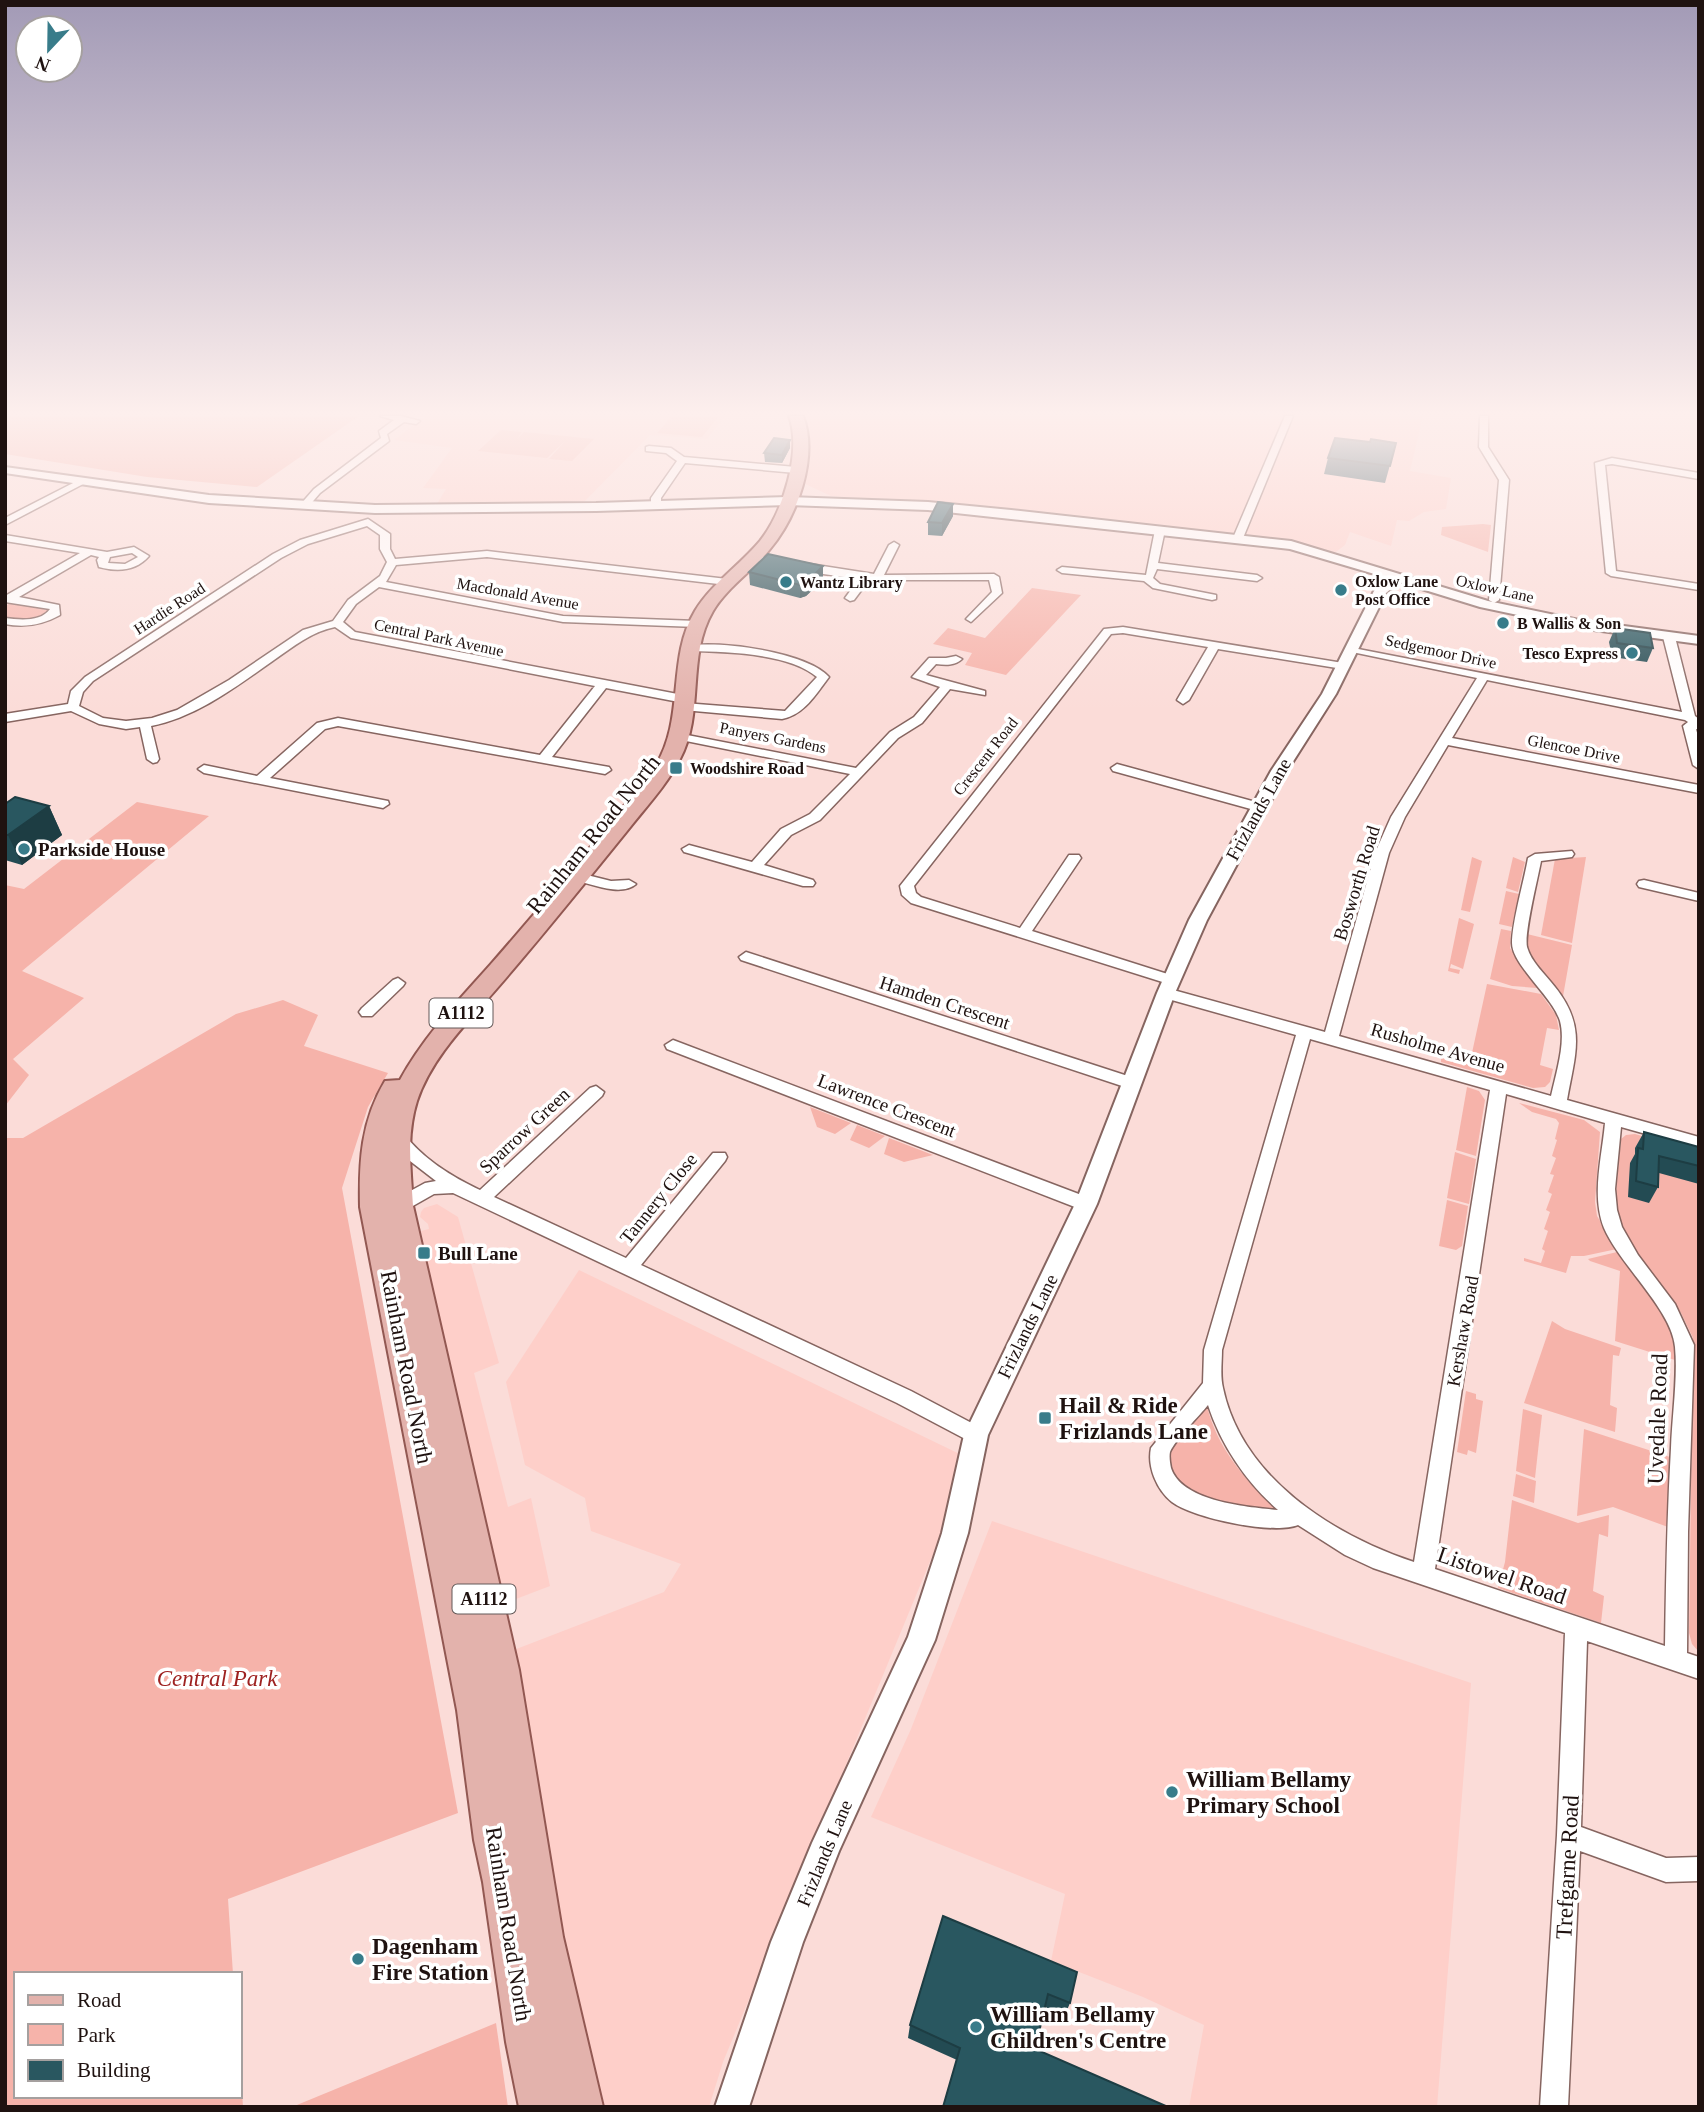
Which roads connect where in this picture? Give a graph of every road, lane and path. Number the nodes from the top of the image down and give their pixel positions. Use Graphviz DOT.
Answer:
graph roads {
  1 [pos="372,515"];
  2 [pos="783,515"];
  3 [pos="1011,515"];
  4 [pos="1248,515"];
  5 [pos="1501,515"];
  6 [pos="1605,515"];
  7 [pos="368,522"];
  8 [pos="1160,530"];
  9 [pos="5,538"];
  10 [pos="1238,538"];
  11 [pos="894,545"];
  12 [pos="88,553"];
  13 [pos="107,555"];
  14 [pos="752,558"];
  15 [pos="391,562"];
  16 [pos="1154,566"];
  17 [pos="1062,570"];
  18 [pos="871,577"];
  19 [pos="1147,578"];
  20 [pos="1257,578"];
  21 [pos="1395,579"];
  22 [pos="727,582"];
  23 [pos="377,583"];
  24 [pos="1699,587"];
  25 [pos="1212,597"];
  26 [pos="850,598"];
  27 [pos="8,599"];
  28 [pos="1494,600"];
  29 [pos="971,619"];
  30 [pos="5,621"];
  31 [pos="337,623"];
  32 [pos="697,624"];
  33 [pos="1669,637"];
  34 [pos="1699,640"];
  35 [pos="1215,645"];
  36 [pos="691,648"];
  37 [pos="1352,649"];
  38 [pos="956,659"];
  39 [pos="1343,666"];
  40 [pos="1484,676"];
  41 [pos="604,683"];
  42 [pos="947,685"];
  43 [pos="981,693"];
  44 [pos="1182,699"];
  45 [pos="73,707"];
  46 [pos="682,715"];
  47 [pos="5,718"];
  48 [pos="1694,722"];
  49 [pos="145,724"];
  50 [pos="1443,740"];
  51 [pos="544,758"];
  52 [pos="153,759"];
  53 [pos="1699,765"];
  54 [pos="1117,768"];
  55 [pos="204,769"];
  56 [pos="605,769"];
  57 [pos="859,772"];
  58 [pos="261,779"];
  59 [pos="1699,789"];
  60 [pos="383,804"];
  61 [pos="1258,807"];
  62 [pos="689,849"];
  63 [pos="1567,854"];
  64 [pos="1074,859"];
  65 [pos="755,867"];
  66 [pos="579,877"];
  67 [pos="808,883"];
  68 [pos="629,884"];
  69 [pos="1644,884"];
  70 [pos="1699,897"];
  71 [pos="1024,933"];
  72 [pos="746,957"];
  73 [pos="398,983"];
  74 [pos="1169,986"];
  75 [pos="367,1012"];
  76 [pos="1305,1031"];
  77 [pos="1331,1039"];
  78 [pos="673,1045"];
  79 [pos="1131,1083"];
  80 [pos="1499,1087"];
  81 [pos="596,1092"];
  82 [pos="1558,1103"];
  83 [pos="1614,1119"];
  84 [pos="396,1135"];
  85 [pos="1699,1143"];
  86 [pos="719,1157"];
  87 [pos="455,1186"];
  88 [pos="481,1199"];
  89 [pos="1086,1205"];
  90 [pos="398,1206"];
  91 [pos="630,1266"];
  92 [pos="1212,1386"];
  93 [pos="976,1435"];
  94 [pos="1296,1514"];
  95 [pos="1423,1575"];
  96 [pos="1576,1626"];
  97 [pos="1676,1660"];
  98 [pos="1699,1668"];
  99 [pos="1569,1835"];
  100 [pos="1699,1869"];
  101 [pos="542,2107"];
  102 [pos="580,2107"];
  103 [pos="732,2107"];
  104 [pos="1554,2107"];
  1 -- 7 [label="street"];
  2 -- 14 [label="main road, Rainham Road North / A1112"];
  3 -- 8 [label="street, Oxlow Lane"];
  4 -- 10 [label="street"];
  5 -- 28 [label="street"];
  6 -- 24 [label="street"];
  7 -- 15 [label="street"];
  7 -- 45 [label="street, Hardie Road"];
  8 -- 10 [label="street, Oxlow Lane"];
  8 -- 16 [label="street"];
  9 -- 12 [label="street"];
  10 -- 21 [label="street, Oxlow Lane"];
  11 -- 18 [label="street"];
  12 -- 13 [label="street"];
  12 -- 27 [label="street"];
  14 -- 18 [label="street"];
  14 -- 22 [label="main road, Rainham Road North / A1112"];
  15 -- 22 [label="street"];
  15 -- 23 [label="street, Central Park Avenue"];
  16 -- 19 [label="street"];
  16 -- 20 [label="street"];
  17 -- 19 [label="street"];
  18 -- 26 [label="street"];
  18 -- 29 [label="street"];
  19 -- 25 [label="street"];
  21 -- 33 [label="street, Oxlow Lane"];
  21 -- 37 [label="street, Frizlands Lane"];
  22 -- 32 [label="main road, Rainham Road North / A1112"];
  23 -- 31 [label="street, Central Park Avenue"];
  23 -- 32 [label="street, Macdonald Avenue"];
  27 -- 30 [label="street"];
  31 -- 41 [label="street, Central Park Avenue"];
  31 -- 49 [label="street"];
  32 -- 36 [label="main road, Rainham Road North / A1112"];
  33 -- 34 [label="street, Oxlow Lane"];
  33 -- 48 [label="street"];
  35 -- 39 [label="street, Crescent Road"];
  35 -- 44 [label="street"];
  35 -- 71 [label="street, Crescent Road"];
  36 -- 46 [label="main road, Rainham Road North / A1112"];
  36 -- 46 [label="street"];
  37 -- 39 [label="street, Frizlands Lane"];
  37 -- 40 [label="street, Sedgemoor Drive"];
  38 -- 42 [label="street"];
  39 -- 61 [label="street, Frizlands Lane"];
  40 -- 48 [label="street, Sedgemoor Drive"];
  40 -- 50 [label="street, Bosworth Road"];
  41 -- 46 [label="street, Central Park Avenue"];
  41 -- 51 [label="street"];
  42 -- 43 [label="street"];
  42 -- 57 [label="street"];
  45 -- 47 [label="street"];
  45 -- 49 [label="street"];
  46 -- 57 [label="street, Panyers Gardens"];
  46 -- 66 [label="main road, Rainham Road North / A1112"];
  46 -- 101 [label="main road, Rainham Road North / A1112"];
  48 -- 53 [label="street"];
  49 -- 52 [label="street"];
  50 -- 59 [label="street, Glencoe Drive"];
  50 -- 77 [label="street, Bosworth Road"];
  51 -- 56 [label="street"];
  51 -- 58 [label="street"];
  54 -- 61 [label="street"];
  55 -- 58 [label="street"];
  57 -- 65 [label="street"];
  58 -- 60 [label="street"];
  61 -- 74 [label="street, Frizlands Lane"];
  62 -- 65 [label="street"];
  63 -- 82 [label="street"];
  64 -- 71 [label="street"];
  65 -- 67 [label="street"];
  66 -- 68 [label="street"];
  66 -- 84 [label="main road, Rainham Road North / A1112"];
  69 -- 70 [label="street"];
  71 -- 74 [label="street, Crescent Road"];
  72 -- 79 [label="street, Hamden Crescent"];
  73 -- 75 [label="street"];
  74 -- 76 [label="street, Rusholme Avenue"];
  74 -- 79 [label="street, Frizlands Lane"];
  76 -- 77 [label="street, Rusholme Avenue"];
  76 -- 92 [label="street, Listowel Road"];
  77 -- 80 [label="street, Rusholme Avenue"];
  78 -- 89 [label="street, Lawrence Crescent"];
  79 -- 89 [label="street, Frizlands Lane"];
  80 -- 82 [label="street, Rusholme Avenue"];
  80 -- 95 [label="street, Kershaw Road"];
  81 -- 88 [label="street, Sparrow Green"];
  82 -- 83 [label="street, Rusholme Avenue"];
  83 -- 85 [label="street, Rusholme Avenue"];
  83 -- 97 [label="street, Uvedale Road"];
  84 -- 87 [label="street"];
  84 -- 90 [label="main road, Rainham Road North / A1112"];
  86 -- 91 [label="street, Tannery Close"];
  87 -- 88 [label="street"];
  87 -- 90 [label="street"];
  88 -- 91 [label="street"];
  89 -- 93 [label="street, Frizlands Lane"];
  90 -- 102 [label="main road, Rainham Road North / A1112"];
  91 -- 93 [label="street"];
  92 -- 94 [label="street, Listowel Road"];
  92 -- 94 [label="street"];
  93 -- 103 [label="street, Frizlands Lane"];
  94 -- 95 [label="street, Listowel Road"];
  95 -- 96 [label="street, Listowel Road"];
  96 -- 97 [label="street, Listowel Road"];
  96 -- 99 [label="street, Trefgarne Road"];
  97 -- 98 [label="street, Listowel Road"];
  99 -- 100 [label="street"];
  99 -- 104 [label="street, Trefgarne Road"];
}
